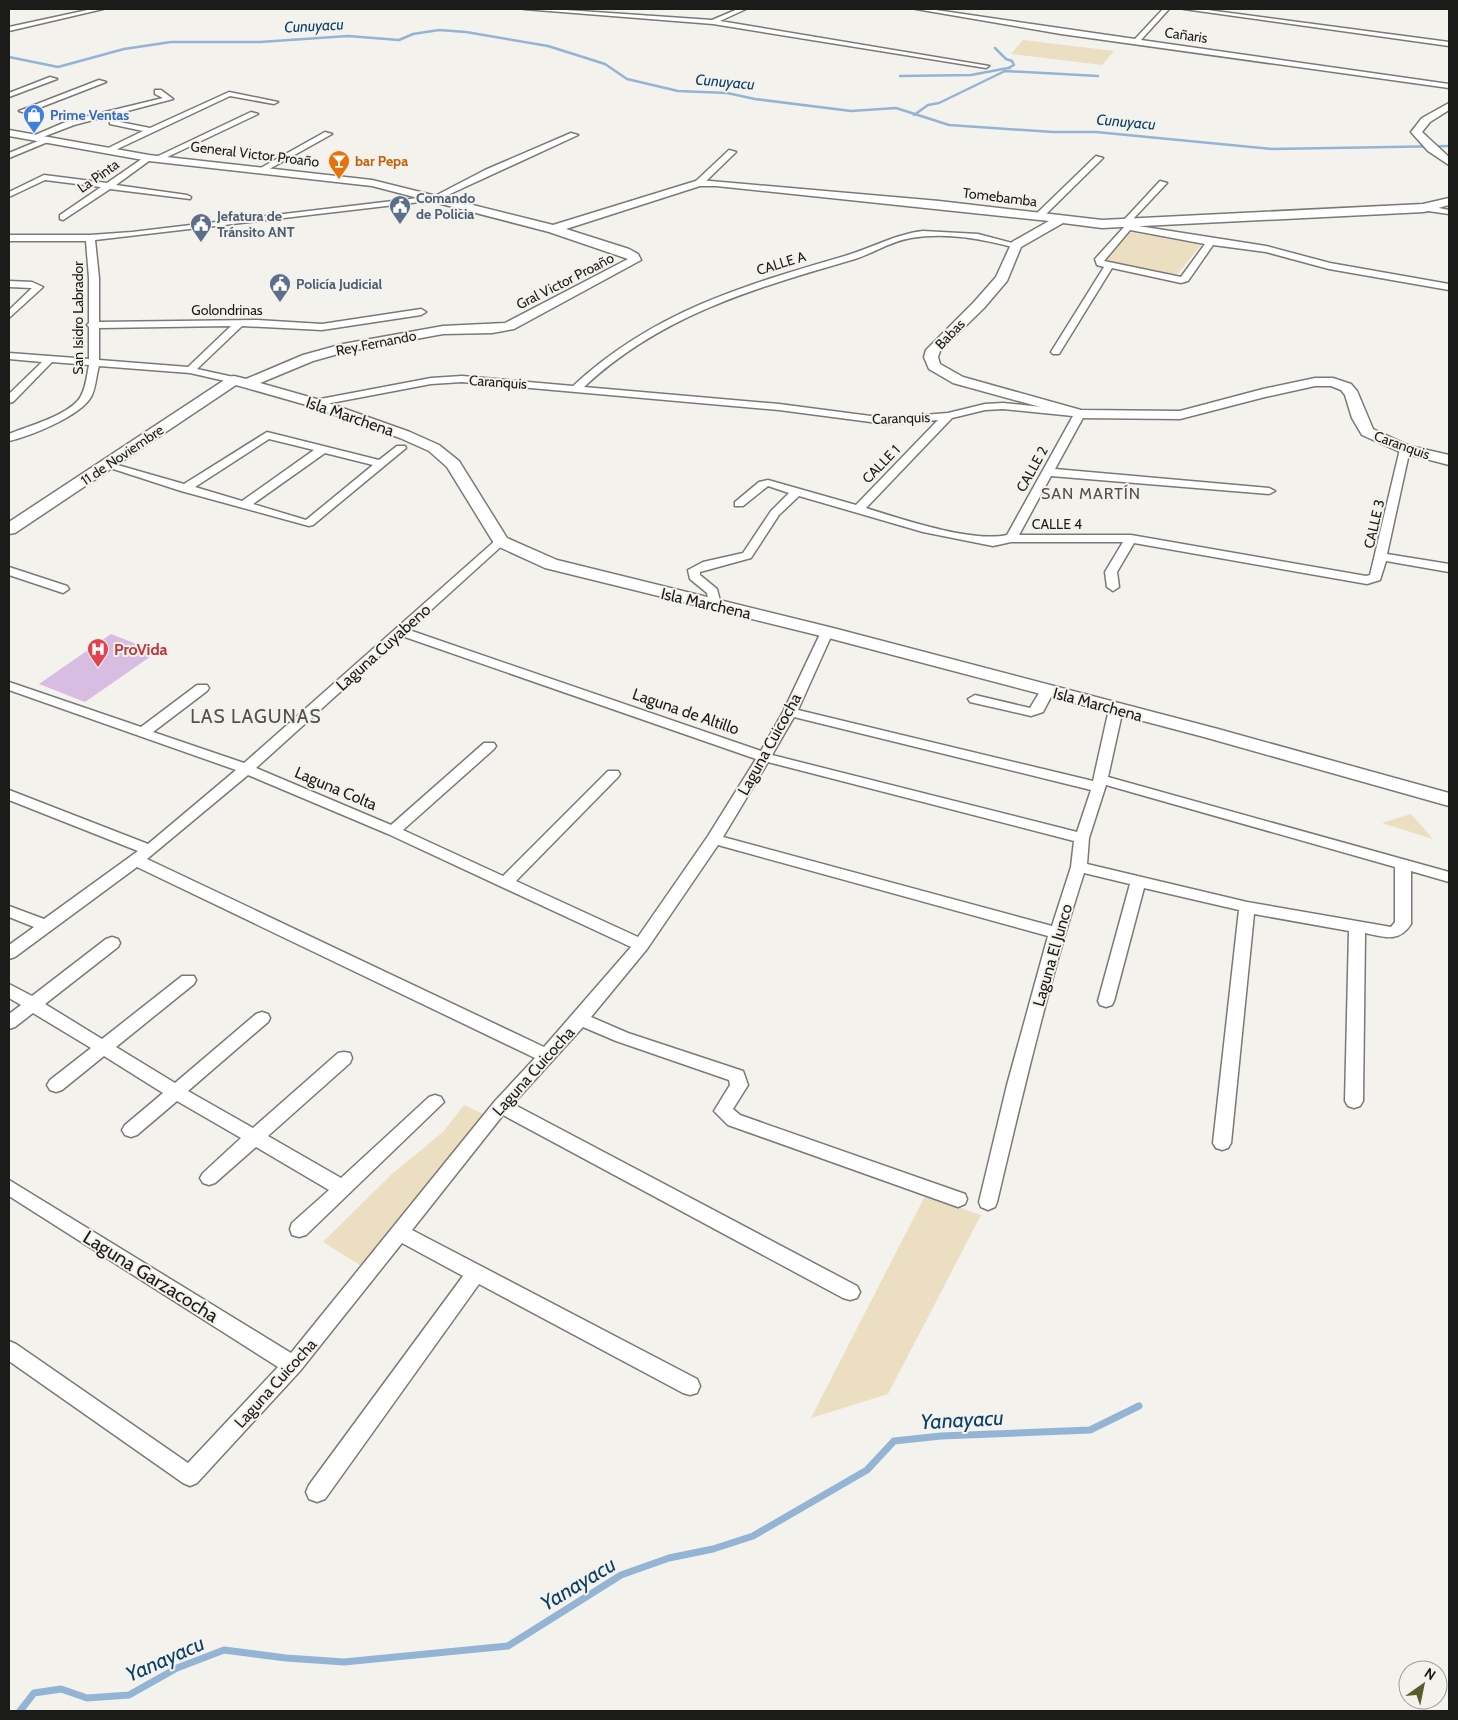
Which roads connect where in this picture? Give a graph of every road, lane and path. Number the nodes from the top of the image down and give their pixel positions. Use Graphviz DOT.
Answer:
graph roads {
  1 [pos="100,9"];
  2 [pos="527,9"];
  3 [pos="743,9"];
  4 [pos="920,9"];
  5 [pos="1166,9"];
  6 [pos="1186,9"];
  7 [pos="549,10"];
  8 [pos="713,22"];
  9 [pos="9,29"];
  10 [pos="1136,42"];
  11 [pos="1449,44"];
  12 [pos="986,66"];
  13 [pos="54,79"];
  14 [pos="102,82"];
  15 [pos="1449,86"];
  16 [pos="158,92"];
  17 [pos="9,95"];
  18 [pos="274,102"];
  19 [pos="121,104"];
  20 [pos="1449,106"];
  21 [pos="130,108"];
  22 [pos="82,112"];
  23 [pos="254,114"];
  24 [pos="38,115"];
  25 [pos="91,118"];
  26 [pos="113,122"];
  27 [pos="150,130"];
  28 [pos="9,133"];
  29 [pos="328,134"];
  30 [pos="574,135"];
  31 [pos="32,138"];
  32 [pos="46,141"];
  33 [pos="106,151"];
  34 [pos="732,152"];
  35 [pos="9,156"];
  36 [pos="153,158"];
  37 [pos="1099,158"];
  38 [pos="1449,162"];
  39 [pos="261,170"];
  40 [pos="699,183"];
  41 [pos="1163,183"];
  42 [pos="105,186"];
  43 [pos="9,195"];
  44 [pos="187,197"];
  45 [pos="437,198"];
  46 [pos="1449,201"];
  47 [pos="1424,208"];
  48 [pos="1449,212"];
  49 [pos="63,217"];
  50 [pos="1038,217"];
  51 [pos="1060,220"];
  52 [pos="1128,226"];
  53 [pos="553,229"];
  54 [pos="90,238"];
  55 [pos="12,239"];
  56 [pos="1211,242"];
  57 [pos="1016,245"];
  58 [pos="1109,266"];
  59 [pos="9,284"];
  60 [pos="1449,287"];
  61 [pos="421,312"];
  62 [pos="9,315"];
  63 [pos="240,323"];
  64 [pos="92,326"];
  65 [pos="509,326"];
  66 [pos="1056,352"];
  67 [pos="9,356"];
  68 [pos="50,360"];
  69 [pos="94,364"];
  70 [pos="190,370"];
  71 [pos="241,382"];
  72 [pos="577,388"];
  73 [pos="9,400"];
  74 [pos="315,403"];
  75 [pos="1080,414"];
  76 [pos="948,416"];
  77 [pos="9,438"];
  78 [pos="401,448"];
  79 [pos="323,449"];
  80 [pos="1405,449"];
  81 [pos="1449,460"];
  82 [pos="381,464"];
  83 [pos="107,465"];
  84 [pos="1047,472"];
  85 [pos="184,489"];
  86 [pos="1270,491"];
  87 [pos="796,492"];
  88 [pos="739,504"];
  89 [pos="243,506"];
  90 [pos="857,511"];
  91 [pos="9,529"];
  92 [pos="1010,538"];
  93 [pos="1131,539"];
  94 [pos="501,541"];
  95 [pos="1382,557"];
  96 [pos="1449,568"];
  97 [pos="9,571"];
  98 [pos="1348,577"];
  99 [pos="1113,587"];
  100 [pos="63,589"];
  101 [pos="715,605"];
  102 [pos="400,631"];
  103 [pos="827,632"];
  104 [pos="9,686"];
  105 [pos="202,688"];
  106 [pos="1047,691"];
  107 [pos="975,698"];
  108 [pos="1116,709"];
  109 [pos="790,712"];
  110 [pos="142,733"];
  111 [pos="489,746"];
  112 [pos="764,757"];
  113 [pos="246,769"];
  114 [pos="613,774"];
  115 [pos="1100,783"];
  116 [pos="9,795"];
  117 [pos="1449,800"];
  118 [pos="393,831"];
  119 [pos="714,838"];
  120 [pos="1082,838"];
  121 [pos="150,850"];
  122 [pos="136,860"];
  123 [pos="1403,864"];
  124 [pos="1078,867"];
  125 [pos="1449,877"];
  126 [pos="1138,881"];
  127 [pos="504,883"];
  128 [pos="1247,907"];
  129 [pos="9,911"];
  130 [pos="46,926"];
  131 [pos="1358,928"];
  132 [pos="1057,933"];
  133 [pos="112,943"];
  134 [pos="641,945"];
  135 [pos="9,952"];
  136 [pos="188,980"];
  137 [pos="9,990"];
  138 [pos="1106,1001"];
  139 [pos="32,1005"];
  140 [pos="262,1018"];
  141 [pos="580,1019"];
  142 [pos="9,1023"];
  143 [pos="103,1048"];
  144 [pos="545,1056"];
  145 [pos="344,1058"];
  146 [pos="56,1085"];
  147 [pos="176,1092"];
  148 [pos="1354,1101"];
  149 [pos="434,1102"];
  150 [pos="501,1106"];
  151 [pos="131,1130"];
  152 [pos="256,1137"];
  153 [pos="1222,1143"];
  154 [pos="209,1178"];
  155 [pos="9,1187"];
  156 [pos="342,1188"];
  157 [pos="958,1199"];
  158 [pos="988,1202"];
  159 [pos="299,1229"];
  160 [pos="400,1233"];
  161 [pos="476,1273"];
  162 [pos="850,1292"];
  163 [pos="9,1350"];
  164 [pos="293,1365"];
  165 [pos="690,1386"];
  166 [pos="317,1492"];
  1 -- 9 [label="street"];
  2 -- 7 [label="street"];
  3 -- 8 [label="street"];
  4 -- 10 [label="street, Cañaris"];
  5 -- 10 [label="street"];
  6 -- 11 [label="street"];
  7 -- 8 [label="street"];
  8 -- 12 [label="street"];
  10 -- 15 [label="street, Cañaris"];
  13 -- 17 [label="street"];
  14 -- 24 [label="street"];
  16 -- 21 [label="street"];
  18 -- 27 [label="street"];
  19 -- 21 [label="street"];
  20 -- 38 [label="street"];
  21 -- 25 [label="street"];
  22 -- 25 [label="street"];
  23 -- 36 [label="street, La Pinta"];
  25 -- 31 [label="street"];
  26 -- 27 [label="street"];
  27 -- 33 [label="street"];
  28 -- 31 [label="street, General Victor Proaño"];
  29 -- 39 [label="street"];
  30 -- 45 [label="street"];
  31 -- 32 [label="street, General Victor Proaño"];
  32 -- 33 [label="street, General Victor Proaño"];
  32 -- 35 [label="street"];
  33 -- 36 [label="street, General Victor Proaño"];
  34 -- 40 [label="street"];
  36 -- 39 [label="street, General Victor Proaño"];
  36 -- 42 [label="street, La Pinta"];
  37 -- 50 [label="street"];
  39 -- 45 [label="street, General Victor Proaño"];
  40 -- 50 [label="street, Tomebamba"];
  40 -- 53 [label="street, Tomebamba"];
  41 -- 52 [label="street"];
  42 -- 43 [label="street"];
  42 -- 44 [label="street"];
  42 -- 49 [label="street, La Pinta"];
  45 -- 53 [label="street, General Victor Proaño"];
  45 -- 54 [label="street"];
  46 -- 47 [label="street, Tomebamba"];
  47 -- 48 [label="street"];
  47 -- 52 [label="street, Tomebamba"];
  50 -- 51 [label="street, Tomebamba"];
  51 -- 52 [label="street, Tomebamba"];
  51 -- 57 [label="street"];
  52 -- 56 [label="street"];
  52 -- 58 [label="street"];
  53 -- 65 [label="street, Gral Victor Proaño"];
  54 -- 55 [label="street"];
  54 -- 64 [label="street, San Isidro Labrador"];
  56 -- 58 [label="street"];
  56 -- 60 [label="street"];
  57 -- 72 [label="street, CALLE A"];
  57 -- 75 [label="street, Babas"];
  58 -- 66 [label="street"];
  59 -- 62 [label="street"];
  61 -- 63 [label="street, Golondrinas"];
  63 -- 64 [label="street, Golondrinas"];
  63 -- 70 [label="street"];
  64 -- 69 [label="street, San Isidro Labrador"];
  65 -- 71 [label="street, Rey Fernando"];
  67 -- 68 [label="street, Isla Marchena"];
  68 -- 69 [label="street, Isla Marchena"];
  68 -- 73 [label="street"];
  69 -- 70 [label="street, Isla Marchena"];
  69 -- 77 [label="street, San Isidro Labrador"];
  70 -- 71 [label="street, Isla Marchena"];
  71 -- 74 [label="street, Isla Marchena"];
  71 -- 83 [label="street, 11 de Noviembre"];
  72 -- 74 [label="street, Caranquis"];
  72 -- 76 [label="street, Caranquis"];
  74 -- 94 [label="street, Isla Marchena"];
  75 -- 76 [label="street, Caranquis"];
  75 -- 80 [label="street, Caranquis"];
  75 -- 84 [label="street, CALLE 2"];
  76 -- 90 [label="street, CALLE 1"];
  78 -- 82 [label="street"];
  79 -- 82 [label="street"];
  79 -- 85 [label="street"];
  79 -- 89 [label="street"];
  80 -- 81 [label="street, Caranquis"];
  80 -- 95 [label="street, CALLE 3"];
  82 -- 89 [label="street"];
  83 -- 85 [label="street"];
  83 -- 91 [label="street, 11 de Noviembre"];
  84 -- 86 [label="street"];
  84 -- 92 [label="street, CALLE 2"];
  85 -- 89 [label="street"];
  87 -- 88 [label="street, CALLE 4"];
  87 -- 90 [label="street, CALLE 4"];
  87 -- 101 [label="street"];
  90 -- 92 [label="street, CALLE 4"];
  92 -- 93 [label="street, CALLE 4"];
  93 -- 98 [label="street, CALLE 4"];
  93 -- 99 [label="street"];
  94 -- 101 [label="street, Isla Marchena"];
  94 -- 102 [label="street, Laguna Cuyabeno"];
  95 -- 96 [label="street"];
  95 -- 98 [label="street, CALLE 3"];
  97 -- 100 [label="street"];
  101 -- 103 [label="street, Isla Marchena"];
  102 -- 112 [label="street, Laguna de Altillo"];
  102 -- 113 [label="street, Laguna Cuyabeno"];
  103 -- 106 [label="street, Isla Marchena"];
  103 -- 109 [label="street, Laguna Cuicocha"];
  104 -- 110 [label="street, Laguna Colta"];
  105 -- 110 [label="street"];
  106 -- 107 [label="street"];
  106 -- 108 [label="street, Isla Marchena"];
  108 -- 115 [label="street, Laguna El Junco"];
  108 -- 117 [label="street, Isla Marchena"];
  109 -- 112 [label="street, Laguna Cuicocha"];
  109 -- 115 [label="street"];
  110 -- 113 [label="street, Laguna Colta"];
  111 -- 118 [label="street"];
  112 -- 119 [label="street, Laguna Cuicocha"];
  112 -- 120 [label="street, Laguna de Altillo"];
  113 -- 118 [label="street, Laguna Colta"];
  113 -- 121 [label="street, Laguna Cuyabeno"];
  114 -- 127 [label="street"];
  115 -- 120 [label="street, Laguna El Junco"];
  115 -- 123 [label="street"];
  116 -- 121 [label="street"];
  118 -- 127 [label="street, Laguna Colta"];
  119 -- 132 [label="street"];
  119 -- 134 [label="street, Laguna Cuicocha"];
  120 -- 124 [label="street, Laguna El Junco"];
  121 -- 122 [label="street, Laguna Cuyabeno"];
  122 -- 130 [label="street, Laguna Cuyabeno"];
  122 -- 144 [label="street"];
  123 -- 125 [label="street"];
  123 -- 131 [label="street"];
  124 -- 126 [label="street"];
  124 -- 132 [label="street, Laguna El Junco"];
  126 -- 128 [label="street"];
  126 -- 138 [label="street"];
  127 -- 134 [label="street, Laguna Colta"];
  128 -- 131 [label="street"];
  128 -- 153 [label="street"];
  129 -- 130 [label="street"];
  130 -- 135 [label="street, Laguna Cuyabeno"];
  131 -- 148 [label="street"];
  132 -- 158 [label="street, Laguna El Junco"];
  133 -- 139 [label="street"];
  134 -- 141 [label="street, Laguna Cuicocha"];
  136 -- 143 [label="street"];
  137 -- 139 [label="street"];
  139 -- 142 [label="street"];
  139 -- 143 [label="street"];
  140 -- 147 [label="street"];
  141 -- 144 [label="street, Laguna Cuicocha"];
  141 -- 157 [label="street"];
  143 -- 146 [label="street"];
  143 -- 147 [label="street"];
  144 -- 150 [label="street, Laguna Cuicocha"];
  145 -- 152 [label="street"];
  147 -- 151 [label="street"];
  147 -- 152 [label="street"];
  149 -- 156 [label="street"];
  150 -- 160 [label="street, Laguna Cuicocha"];
  150 -- 162 [label="street"];
  152 -- 154 [label="street"];
  152 -- 156 [label="street"];
  155 -- 164 [label="street, Laguna Garzacocha"];
  156 -- 159 [label="street"];
  160 -- 161 [label="street"];
  160 -- 164 [label="street, Laguna Cuicocha"];
  161 -- 165 [label="street"];
  161 -- 166 [label="street"];
  163 -- 164 [label="street, Laguna Cuicocha"];
}
